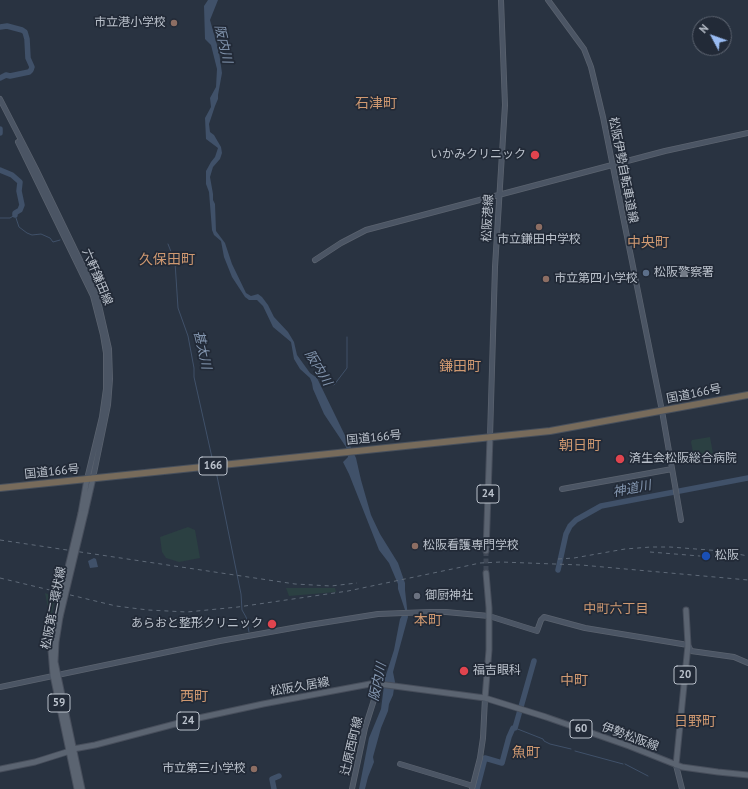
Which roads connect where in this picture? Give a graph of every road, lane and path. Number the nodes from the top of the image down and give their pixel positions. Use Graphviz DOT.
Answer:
graph roads {
  1 [pos="501,0"];
  2 [pos="548,0"];
  3 [pos="0,98"];
  4 [pos="0,104"];
  5 [pos="748,132"];
  6 [pos="612,165"];
  7 [pos="500,195"];
  8 [pos="315,260"];
  9 [pos="748,395"];
  10 [pos="662,411"];
  11 [pos="490,437"];
  12 [pos="672,469"];
  13 [pos="90,479"];
  14 [pos="0,488"];
  15 [pos="562,489"];
  16 [pos="681,520"];
  17 [pos="486,550"];
  18 [pos="486,572"];
  19 [pos="686,610"];
  20 [pos="489,616"];
  21 [pos="688,645"];
  22 [pos="748,663"];
  23 [pos="55,675"];
  24 [pos="380,684"];
  25 [pos="0,687"];
  26 [pos="485,698"];
  27 [pos="72,750"];
  28 [pos="400,764"];
  29 [pos="676,765"];
  30 [pos="0,769"];
  31 [pos="748,775"];
  32 [pos="472,788"];
  33 [pos="77,789"];
  34 [pos="82,789"];
  35 [pos="352,789"];
  36 [pos="682,789"];
  1 -- 7 [label="main road, 松阪港線"];
  2 -- 6 [label="main road, 松阪伊勢自転車道線"];
  3 -- 13 [label="main road, 六軒鎌田線"];
  4 -- 13 [label="main road, 六軒鎌田線"];
  5 -- 6 [label="main road"];
  6 -- 7 [label="main road"];
  6 -- 10 [label="main road, 松阪伊勢自転車道線"];
  7 -- 8 [label="main road"];
  7 -- 11 [label="main road, 松阪港線"];
  9 -- 10 [label="highway, 国道166号 / 166"];
  10 -- 11 [label="highway, 国道166号 / 166"];
  10 -- 12 [label="main road, 松阪伊勢自転車道線"];
  11 -- 13 [label="highway, 国道166号 / 166"];
  11 -- 17 [label="main road, 24"];
  12 -- 15 [label="main road"];
  12 -- 16 [label="main road, 松阪伊勢自転車道線"];
  13 -- 14 [label="highway, 国道166号 / 166"];
  13 -- 23 [label="main road, 松阪第二環状線 / 59, bridge"];
  18 -- 20 [label="main road"];
  19 -- 21 [label="main road, 20"];
  20 -- 21 [label="main road"];
  20 -- 23 [label="main road"];
  20 -- 26 [label="main road"];
  21 -- 22 [label="main road"];
  21 -- 29 [label="main road, 20"];
  23 -- 25 [label="main road"];
  23 -- 27 [label="main road, 松阪第二環状線 / 59"];
  24 -- 26 [label="main road, 松阪久居線 / 24"];
  24 -- 27 [label="main road, 松阪久居線 / 24"];
  24 -- 35 [label="main road, 辻原西町線"];
  26 -- 29 [label="main road, 伊勢松阪線 / 60"];
  26 -- 32 [label="main road"];
  27 -- 30 [label="main road, 松阪久居線 / 24"];
  27 -- 33 [label="main road, 松阪第二環状線 / 59"];
  27 -- 34 [label="main road, 松阪第二環状線 / 59"];
  28 -- 32 [label="main road"];
  29 -- 31 [label="main road, 伊勢松阪線 / 60"];
  29 -- 36 [label="main road"];
}
